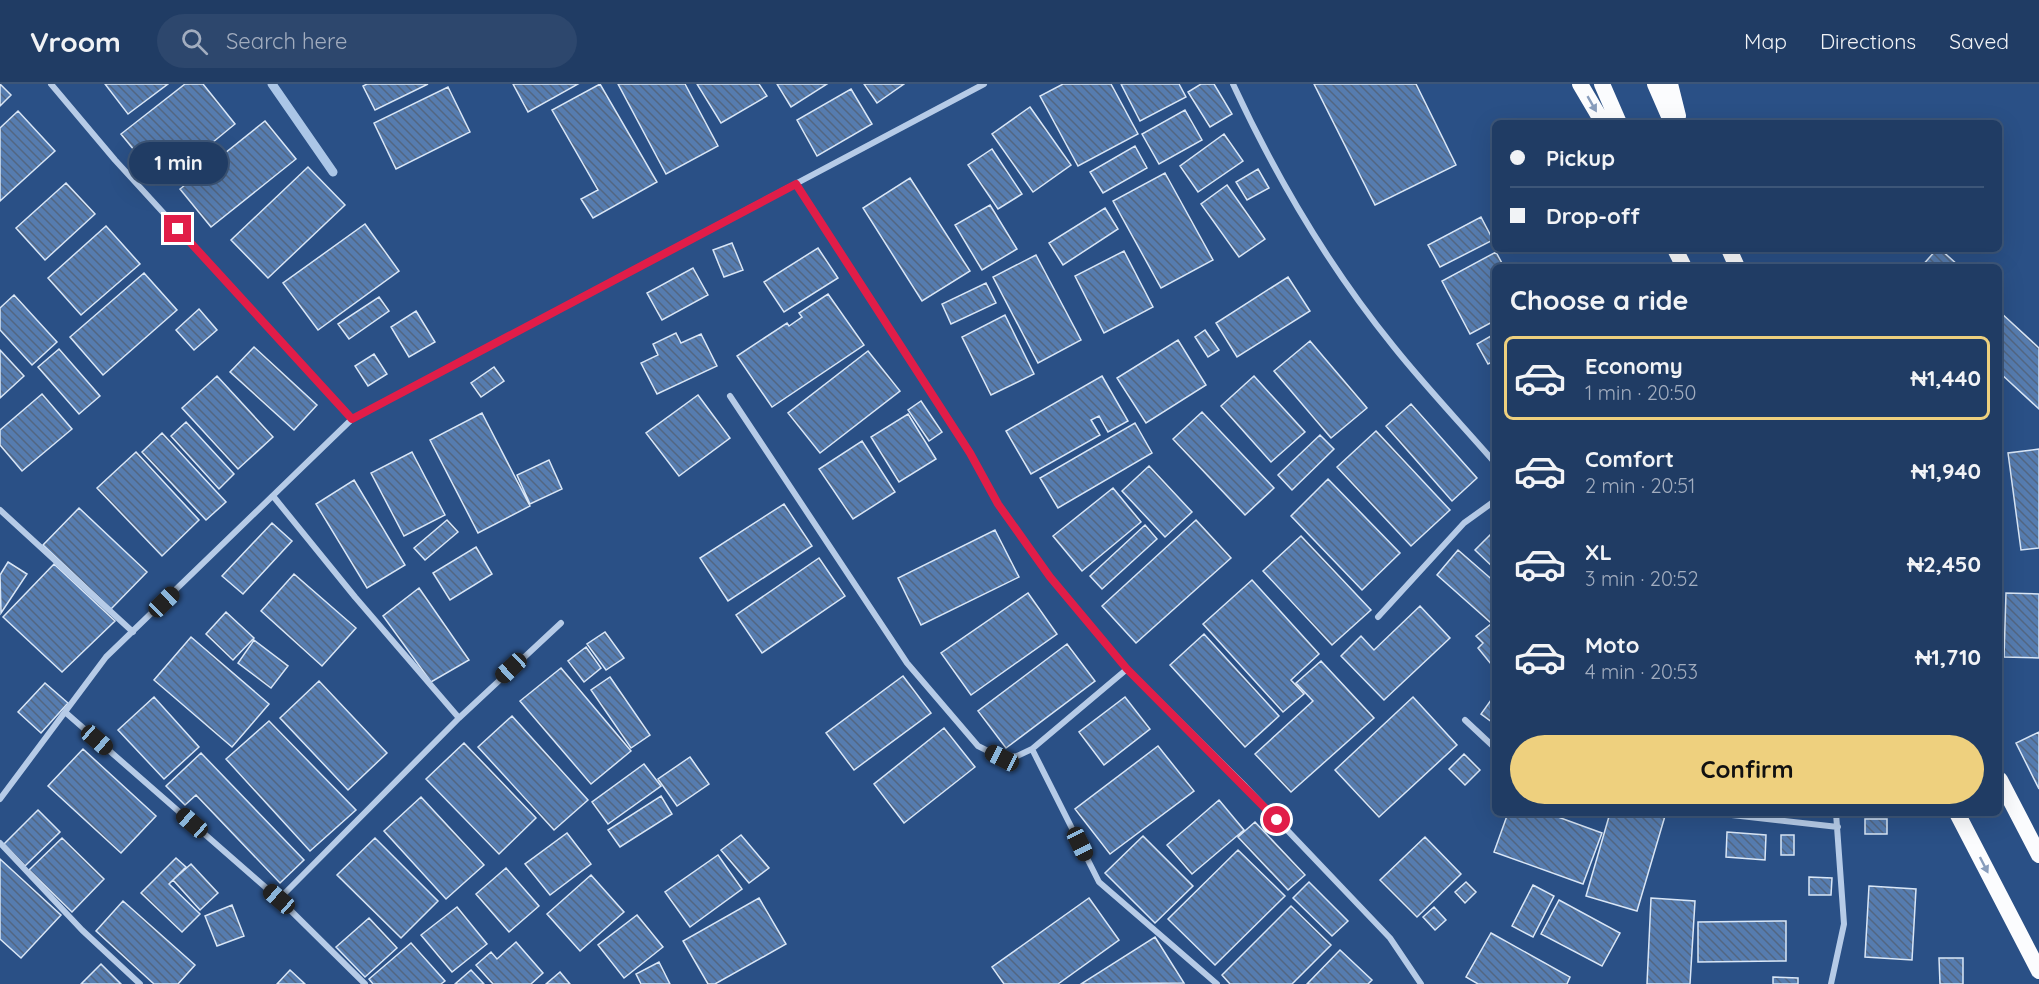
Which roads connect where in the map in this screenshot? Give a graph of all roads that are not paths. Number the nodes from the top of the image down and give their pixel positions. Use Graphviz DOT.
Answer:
graph roads {
  1 [pos="51,84"];
  2 [pos="984,84"];
  3 [pos="1233,84"];
  4 [pos="1580,84"];
  5 [pos="1602,84"];
  6 [pos="1655,84"];
  7 [pos="1670,84"];
  8 [pos="1601,120"];
  9 [pos="1618,120"];
  10 [pos="1671,120"];
  11 [pos="1678,120"];
  12 [pos="796,184"];
  13 [pos="730,396"];
  14 [pos="352,419"];
  15 [pos="1492,459"];
  16 [pos="273,496"];
  17 [pos="1492,503"];
  18 [pos="0,510"];
  19 [pos="1378,617"];
  20 [pos="561,623"];
  21 [pos="133,632"];
  22 [pos="1127,669"];
  23 [pos="65,712"];
  24 [pos="459,718"];
  25 [pos="1465,720"];
  26 [pos="1492,745"];
  27 [pos="1032,749"];
  28 [pos="2002,784"];
  29 [pos="0,799"];
  30 [pos="1741,816"];
  31 [pos="1836,816"];
  32 [pos="1959,816"];
  33 [pos="1838,827"];
  34 [pos="0,843"];
  35 [pos="2039,855"];
  36 [pos="279,899"];
  37 [pos="2039,972"];
  38 [pos="140,984"];
  39 [pos="365,984"];
  40 [pos="1217,984"];
  41 [pos="1421,984"];
  42 [pos="1831,984"];
  1 -- 14 [label="street"];
  2 -- 12 [label="street"];
  3 -- 15 [label="street"];
  4 -- 8 [label="highway, one-way"];
  5 -- 9 [label="highway"];
  6 -- 10 [label="highway"];
  7 -- 11 [label="highway"];
  12 -- 14 [label="street"];
  12 -- 22 [label="street"];
  13 -- 27 [label="street"];
  14 -- 16 [label="street"];
  16 -- 21 [label="street"];
  16 -- 24 [label="street"];
  17 -- 19 [label="street"];
  18 -- 21 [label="street"];
  20 -- 24 [label="street"];
  21 -- 23 [label="street"];
  22 -- 27 [label="street"];
  22 -- 41 [label="street"];
  23 -- 29 [label="street"];
  23 -- 36 [label="street"];
  24 -- 36 [label="street"];
  25 -- 26 [label="street"];
  27 -- 40 [label="street"];
  28 -- 35 [label="highway"];
  30 -- 33 [label="street"];
  31 -- 33 [label="street"];
  32 -- 37 [label="highway, one-way"];
  33 -- 42 [label="street"];
  34 -- 38 [label="street"];
  36 -- 39 [label="street"];
}
